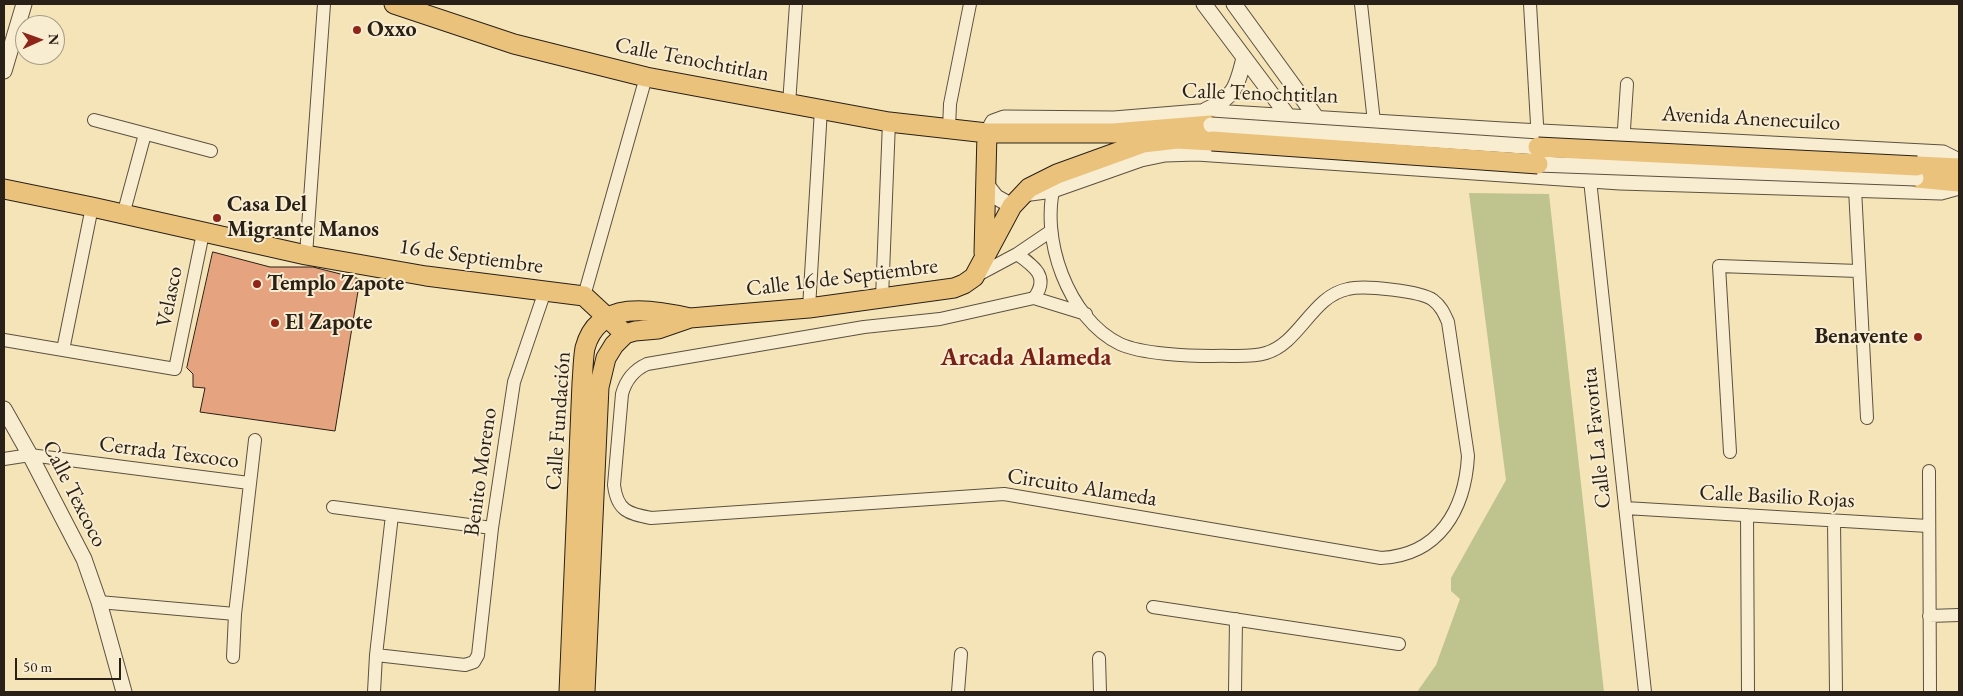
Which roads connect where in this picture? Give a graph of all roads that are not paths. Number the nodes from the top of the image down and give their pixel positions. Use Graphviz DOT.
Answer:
graph roads {
  1 [pos="24,4"];
  2 [pos="324,4"];
  3 [pos="394,4"];
  4 [pos="796,4"];
  5 [pos="970,4"];
  6 [pos="1204,4"];
  7 [pos="1234,4"];
  8 [pos="1361,4"];
  9 [pos="1530,4"];
  10 [pos="1244,58"];
  11 [pos="4,72"];
  12 [pos="646,78"];
  13 [pos="1627,84"];
  14 [pos="789,104"];
  15 [pos="821,109"];
  16 [pos="1289,116"];
  17 [pos="1318,118"];
  18 [pos="94,120"];
  19 [pos="889,122"];
  20 [pos="1374,122"];
  21 [pos="1208,126"];
  22 [pos="949,129"];
  23 [pos="986,132"];
  24 [pos="146,134"];
  25 [pos="1624,136"];
  26 [pos="211,150"];
  27 [pos="1538,155"];
  28 [pos="1959,161"];
  29 [pos="1312,162"];
  30 [pos="1340,164"];
  31 [pos="1379,166"];
  32 [pos="1959,168"];
  33 [pos="1917,172"];
  34 [pos="1590,180"];
  35 [pos="1055,182"];
  36 [pos="1620,182"];
  37 [pos="1959,182"];
  38 [pos="986,184"];
  39 [pos="1959,187"];
  40 [pos="4,189"];
  41 [pos="1855,189"];
  42 [pos="1017,200"];
  43 [pos="92,207"];
  44 [pos="123,215"];
  45 [pos="1051,231"];
  46 [pos="203,233"];
  47 [pos="1017,254"];
  48 [pos="306,255"];
  49 [pos="984,257"];
  50 [pos="1858,271"];
  51 [pos="974,277"];
  52 [pos="545,291"];
  53 [pos="584,296"];
  54 [pos="882,298"];
  55 [pos="1034,298"];
  56 [pos="809,308"];
  57 [pos="1086,314"];
  58 [pos="607,316"];
  59 [pos="690,318"];
  60 [pos="624,334"];
  61 [pos="4,340"];
  62 [pos="63,350"];
  63 [pos="4,409"];
  64 [pos="1867,418"];
  65 [pos="255,440"];
  66 [pos="1730,452"];
  67 [pos="30,455"];
  68 [pos="4,459"];
  69 [pos="1929,471"];
  70 [pos="249,483"];
  71 [pos="332,507"];
  72 [pos="1625,508"];
  73 [pos="392,515"];
  74 [pos="1747,516"];
  75 [pos="1834,521"];
  76 [pos="1928,526"];
  77 [pos="492,528"];
  78 [pos="99,602"];
  79 [pos="1153,607"];
  80 [pos="236,614"];
  81 [pos="1959,615"];
  82 [pos="1929,616"];
  83 [pos="1236,619"];
  84 [pos="571,636"];
  85 [pos="1399,644"];
  86 [pos="960,654"];
  87 [pos="376,655"];
  88 [pos="233,657"];
  89 [pos="1099,658"];
  90 [pos="124,692"];
  91 [pos="374,692"];
  92 [pos="569,692"];
  93 [pos="577,692"];
  94 [pos="585,692"];
  95 [pos="958,692"];
  96 [pos="1100,692"];
  97 [pos="1235,692"];
  98 [pos="1645,692"];
  99 [pos="1748,692"];
  100 [pos="1836,692"];
  101 [pos="1930,692"];
  1 -- 11 [label="street"];
  2 -- 48 [label="street"];
  3 -- 12 [label="main road, Calle Tenochtitlan"];
  4 -- 14 [label="street"];
  5 -- 22 [label="street"];
  6 -- 10 [label="street"];
  7 -- 17 [label="street"];
  8 -- 20 [label="street"];
  9 -- 27 [label="street"];
  10 -- 16 [label="street"];
  10 -- 21 [label="street"];
  12 -- 14 [label="main road, Calle Tenochtitlan"];
  12 -- 53 [label="street"];
  13 -- 25 [label="street"];
  14 -- 15 [label="main road, Calle Tenochtitlan"];
  15 -- 19 [label="main road, Calle Tenochtitlan"];
  15 -- 56 [label="street"];
  16 -- 17 [label="street, Calle Tenochtitlan"];
  16 -- 21 [label="street, Calle Tenochtitlan"];
  16 -- 29 [label="street"];
  17 -- 20 [label="street, Calle Tenochtitlan"];
  17 -- 30 [label="street"];
  18 -- 24 [label="street"];
  19 -- 22 [label="main road, Calle Tenochtitlan"];
  19 -- 54 [label="street"];
  20 -- 27 [label="street, Calle Tenochtitlan"];
  20 -- 31 [label="street"];
  21 -- 23 [label="main road, Calle Tenochtitlan"];
  21 -- 27 [label="main road, Calle Tenochtitlan, bridge"];
  21 -- 35 [label="main road"];
  22 -- 23 [label="main road, Calle Tenochtitlan"];
  23 -- 38 [label="main road"];
  24 -- 26 [label="street"];
  24 -- 44 [label="street"];
  25 -- 27 [label="street, Avenida Anenecuilco"];
  25 -- 28 [label="street, Avenida Anenecuilco"];
  25 -- 36 [label="street"];
  27 -- 31 [label="street"];
  27 -- 33 [label="main road, Avenida Anenecuilco, bridge"];
  27 -- 34 [label="street"];
  29 -- 30 [label="street"];
  29 -- 35 [label="street"];
  30 -- 31 [label="street"];
  32 -- 33 [label="main road, Avenida Anenecuilco"];
  33 -- 37 [label="main road, Avenida Anenecuilco"];
  34 -- 36 [label="street"];
  34 -- 72 [label="street, Calle La Favorita"];
  35 -- 42 [label="main road"];
  35 -- 45 [label="street, Circuito Alameda"];
  36 -- 41 [label="street"];
  38 -- 42 [label="street"];
  38 -- 49 [label="main road"];
  39 -- 41 [label="street"];
  40 -- 43 [label="main road, 16 de Septiembre"];
  41 -- 50 [label="street"];
  42 -- 49 [label="main road"];
  43 -- 44 [label="main road, 16 de Septiembre"];
  43 -- 62 [label="street"];
  44 -- 46 [label="main road, 16 de Septiembre"];
  45 -- 47 [label="street"];
  45 -- 57 [label="street, Circuito Alameda"];
  46 -- 48 [label="main road, 16 de Septiembre"];
  46 -- 62 [label="street, Velasco"];
  47 -- 51 [label="street"];
  47 -- 55 [label="street"];
  48 -- 52 [label="main road, 16 de Septiembre"];
  49 -- 51 [label="main road"];
  50 -- 64 [label="street"];
  50 -- 66 [label="street"];
  51 -- 54 [label="main road, Calle 16 de Septiembre"];
  52 -- 53 [label="main road, 16 de Septiembre"];
  52 -- 77 [label="street, Benito Moreno"];
  53 -- 58 [label="main road"];
  54 -- 56 [label="main road, Calle 16 de Septiembre"];
  55 -- 57 [label="street, Circuito Alameda"];
  55 -- 57 [label="street, Circuito Alameda"];
  56 -- 59 [label="main road, Calle 16 de Septiembre"];
  58 -- 59 [label="main road"];
  58 -- 60 [label="main road"];
  58 -- 84 [label="main road, Calle Fundación"];
  59 -- 60 [label="main road"];
  60 -- 94 [label="main road, Calle Fundación"];
  61 -- 62 [label="street"];
  63 -- 67 [label="street, Calle Texcoco"];
  65 -- 70 [label="street"];
  67 -- 68 [label="street, Cerrada Texcoco"];
  67 -- 70 [label="street, Cerrada Texcoco"];
  67 -- 78 [label="street, Calle Texcoco"];
  69 -- 76 [label="street"];
  70 -- 80 [label="street, Cerrada Texcoco"];
  71 -- 73 [label="street"];
  72 -- 74 [label="street, Calle Basilio Rojas"];
  72 -- 98 [label="street, Calle La Favorita"];
  73 -- 77 [label="street"];
  73 -- 87 [label="street"];
  74 -- 75 [label="street, Calle Basilio Rojas"];
  74 -- 99 [label="street"];
  75 -- 76 [label="street, Calle Basilio Rojas"];
  75 -- 100 [label="street"];
  76 -- 82 [label="street"];
  77 -- 87 [label="street, Benito Moreno"];
  78 -- 80 [label="street"];
  78 -- 90 [label="street, Calle Texcoco"];
  79 -- 83 [label="street"];
  80 -- 88 [label="street, Cerrada Texcoco"];
  81 -- 82 [label="street"];
  82 -- 101 [label="street"];
  83 -- 85 [label="street"];
  83 -- 97 [label="street"];
  84 -- 92 [label="main road, Calle Fundación"];
  84 -- 93 [label="street"];
  86 -- 95 [label="street"];
  87 -- 91 [label="street"];
  89 -- 96 [label="street"];
}
